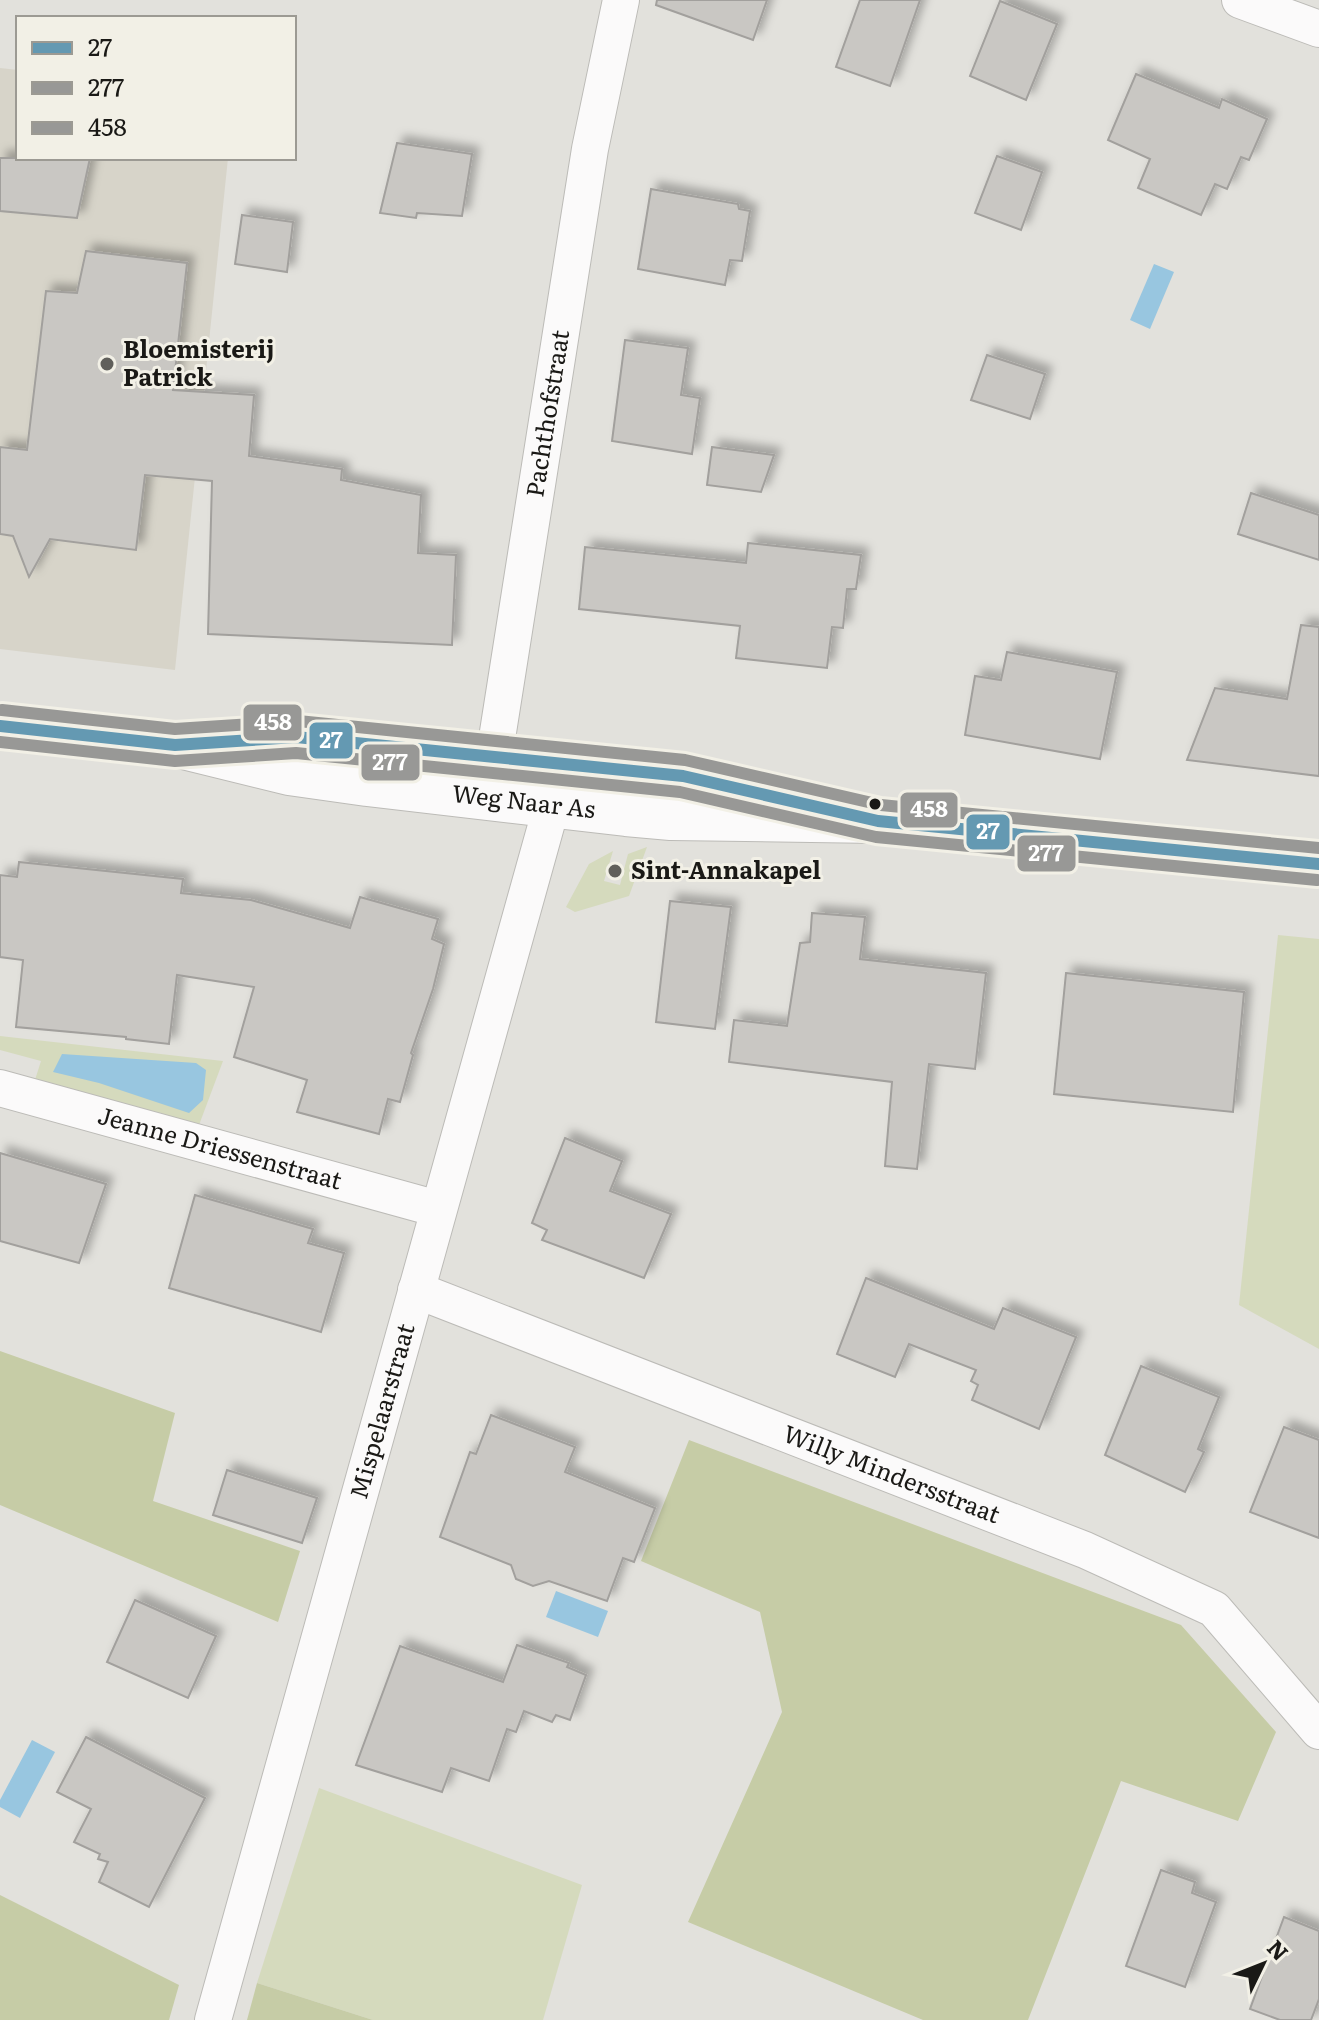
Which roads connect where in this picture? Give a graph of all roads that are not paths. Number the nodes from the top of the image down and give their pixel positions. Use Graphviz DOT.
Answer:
graph roads {
  1 [pos="621,0"];
  2 [pos="1240,0"];
  3 [pos="1319,29"];
  4 [pos="0,726"];
  5 [pos="175,745"];
  6 [pos="496,757"];
  7 [pos="551,804"];
  8 [pos="878,821"];
  9 [pos="1319,864"];
  10 [pos="0,1088"];
  11 [pos="438,1209"];
  12 [pos="416,1290"];
  13 [pos="1319,1731"];
  14 [pos="213,2020"];
  1 -- 6 [label="street, Pachthofstraat"];
  2 -- 3 [label="street"];
  4 -- 5 [label="main road, Weg Naar As"];
  5 -- 6 [label="main road, Weg Naar As"];
  5 -- 7 [label="main road, Weg Naar As"];
  6 -- 7 [label="street"];
  6 -- 8 [label="main road, Weg Naar As"];
  7 -- 8 [label="main road, Weg Naar As"];
  7 -- 11 [label="street, Mispelaarstraat"];
  8 -- 9 [label="main road, Weg Naar As"];
  10 -- 11 [label="street, Jeanne Driessenstraat"];
  11 -- 12 [label="street, Mispelaarstraat"];
  12 -- 13 [label="street, Willy Mindersstraat"];
  12 -- 14 [label="street, Mispelaarstraat"];
}
